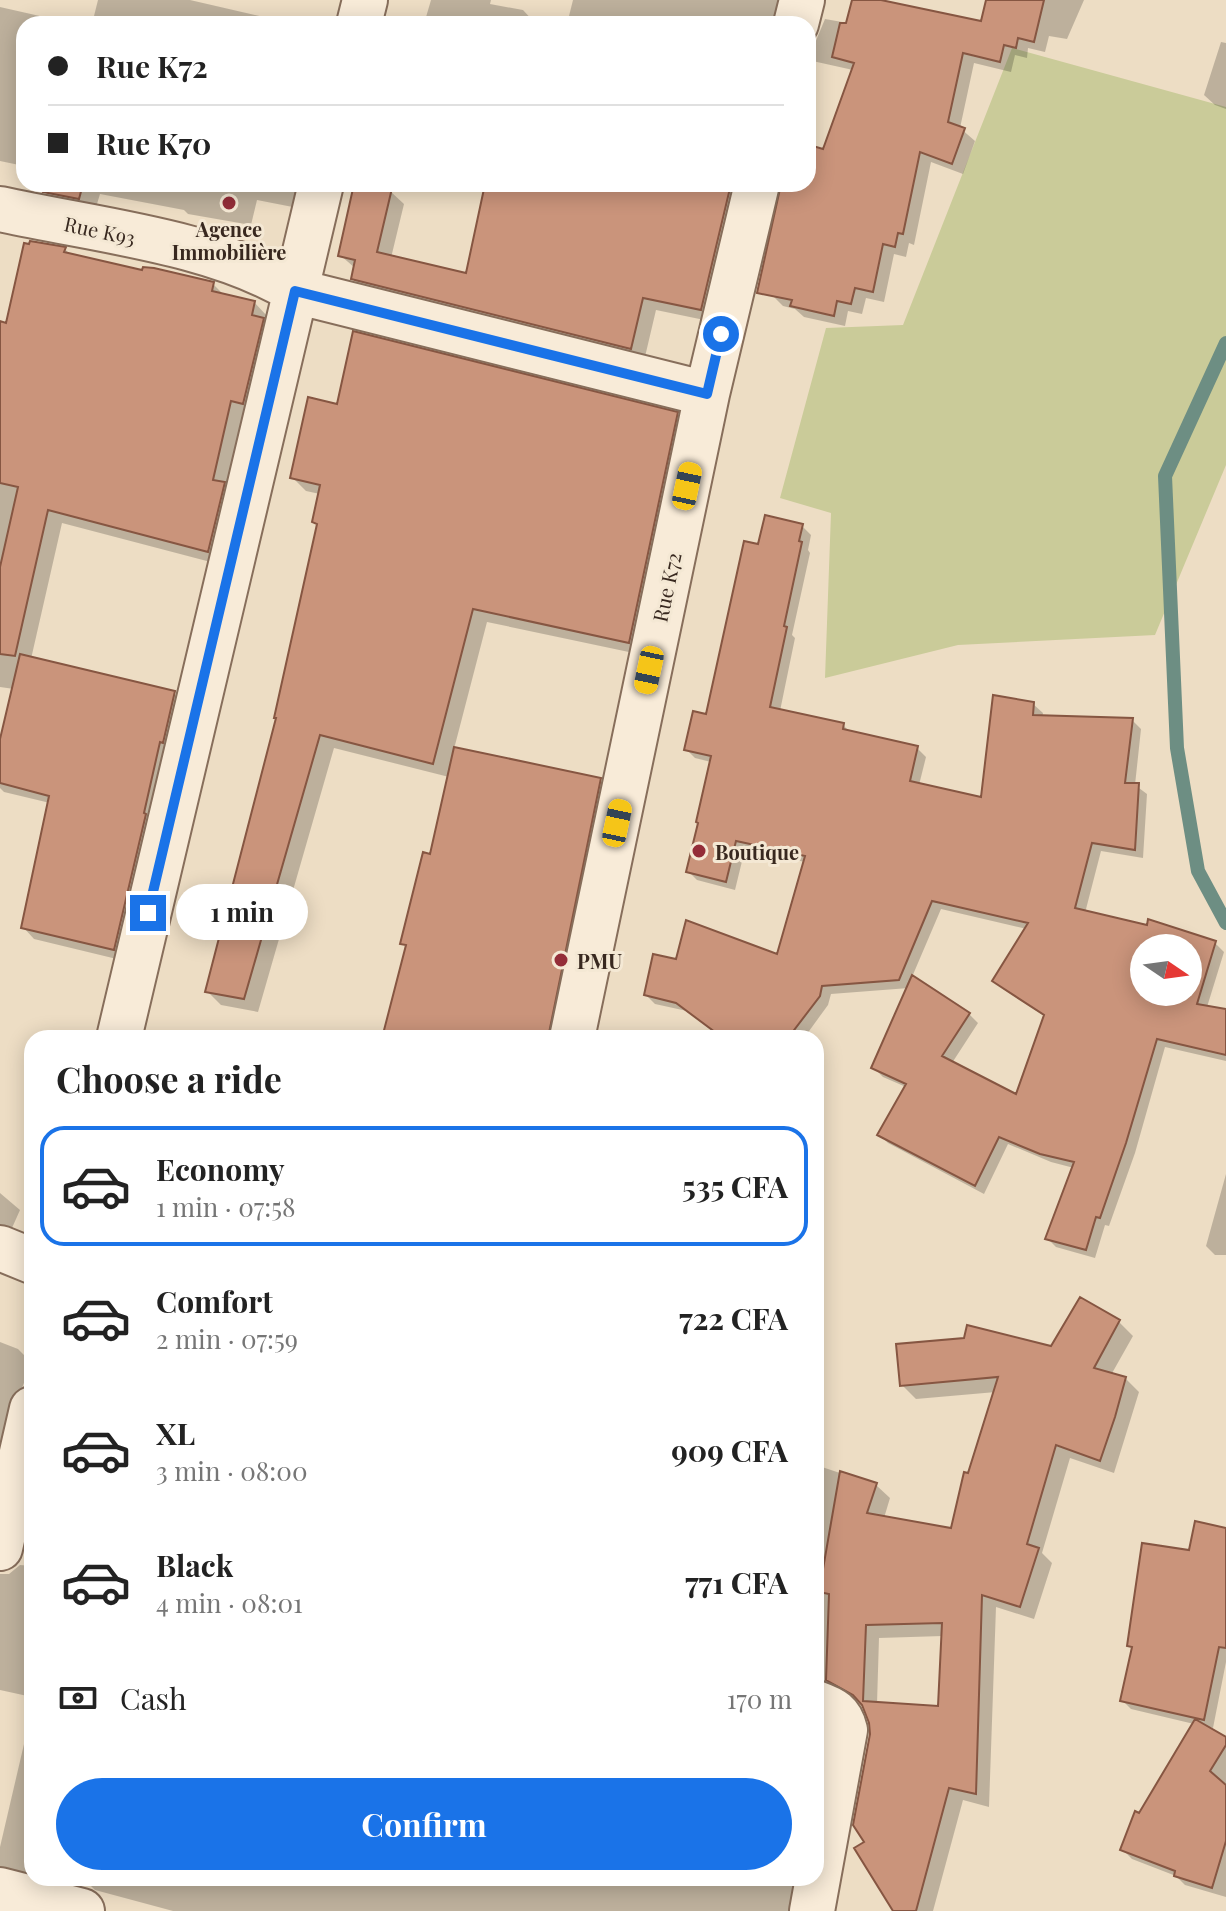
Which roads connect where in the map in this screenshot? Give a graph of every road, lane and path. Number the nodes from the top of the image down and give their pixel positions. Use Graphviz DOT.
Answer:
graph roads {
  1 [pos="319,192"];
  2 [pos="755,192"];
  3 [pos="0,209"];
  4 [pos="295,291"];
  5 [pos="707,394"];
  6 [pos="121,1030"];
  7 [pos="574,1030"];
  8 [pos="0,1248"];
  9 [pos="24,1258"];
  10 [pos="24,1460"];
  11 [pos="13,1529"];
  12 [pos="824,1706"];
  13 [pos="824,1845"];
  14 [pos="817,1886"];
  15 [pos="0,1890"];
  16 [pos="82,1911"];
  17 [pos="812,1911"];
  1 -- 4 [label="street"];
  2 -- 5 [label="street, Rue K72"];
  3 -- 4 [label="street, Rue K93"];
  4 -- 5 [label="street, Rue K93"];
  4 -- 6 [label="street"];
  5 -- 7 [label="street, Rue K72"];
  8 -- 9 [label="street"];
  10 -- 11 [label="street"];
  12 -- 13 [label="street"];
  14 -- 17 [label="street"];
  15 -- 16 [label="street"];
}
